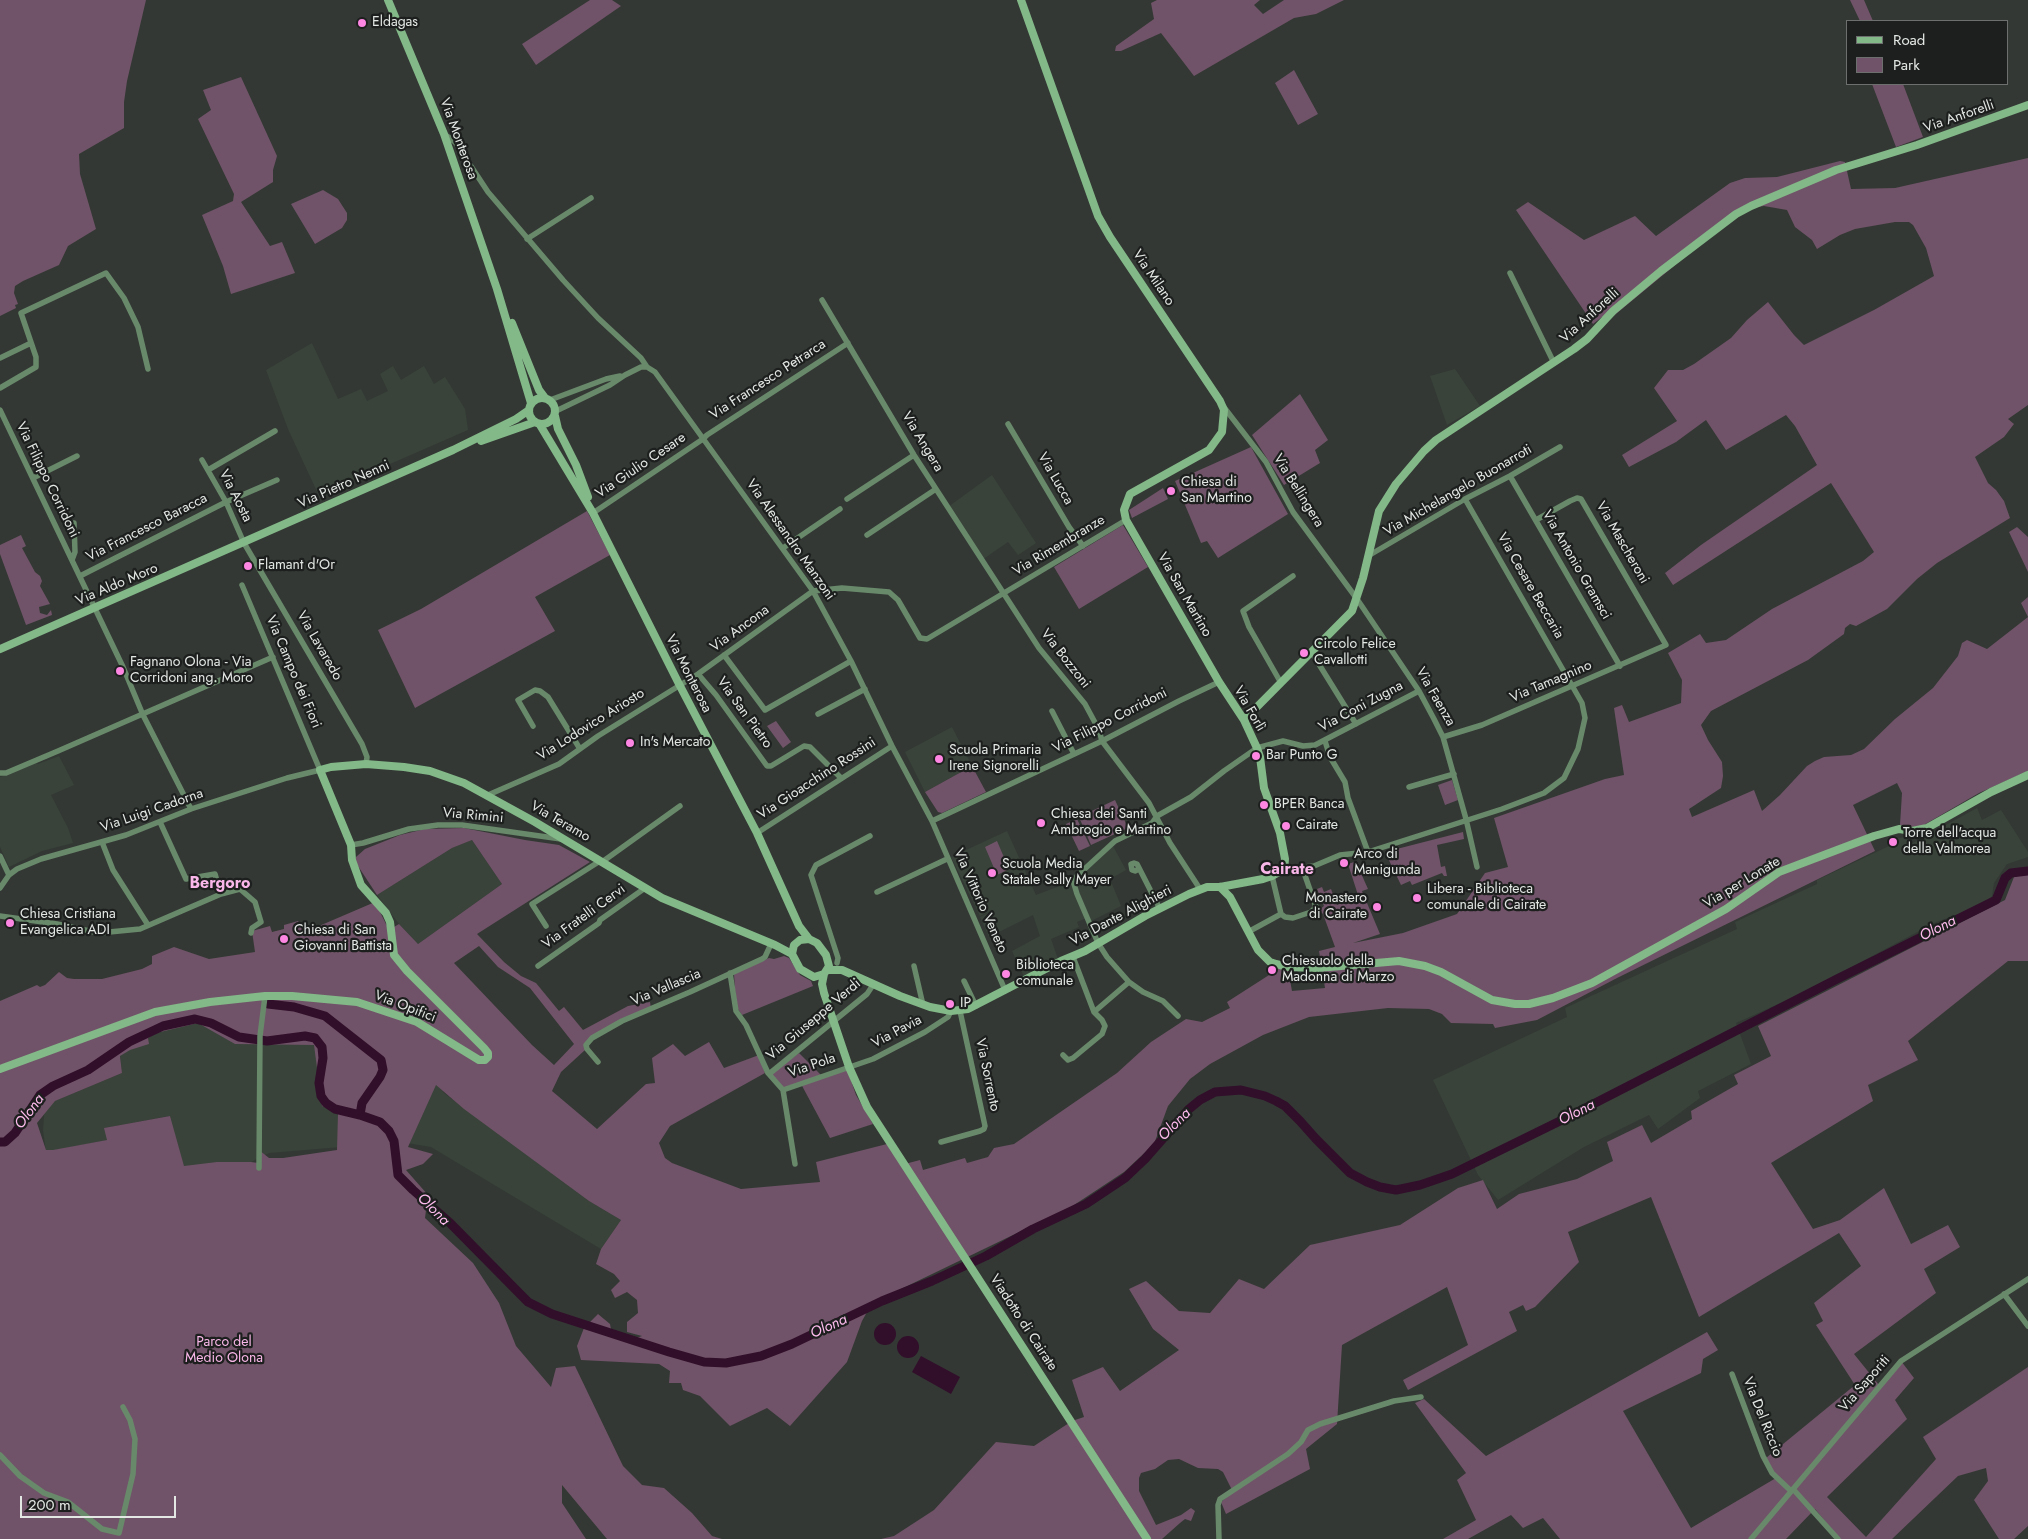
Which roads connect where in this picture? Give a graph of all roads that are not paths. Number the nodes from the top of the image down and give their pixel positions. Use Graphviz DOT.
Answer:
graph roads {
  1 [pos="388,0"];
  2 [pos="1021,0"];
  3 [pos="2028,106"];
  4 [pos="444,134"];
  5 [pos="590,198"];
  6 [pos="527,239"];
  7 [pos="1510,273"];
  8 [pos="497,289"];
  9 [pos="822,300"];
  10 [pos="31,343"];
  11 [pos="848,343"];
  12 [pos="0,358"];
  13 [pos="1554,363"];
  14 [pos="647,367"];
  15 [pos="148,369"];
  16 [pos="625,375"];
  17 [pos="0,388"];
  18 [pos="548,399"];
  19 [pos="1220,402"];
  20 [pos="530,406"];
  21 [pos="0,410"];
  22 [pos="556,414"];
  23 [pos="1224,419"];
  24 [pos="1234,420"];
  25 [pos="538,424"];
  26 [pos="1008,424"];
  27 [pos="275,431"];
  28 [pos="703,439"];
  29 [pos="1560,447"];
  30 [pos="453,450"];
  31 [pos="914,455"];
  32 [pos="77,456"];
  33 [pos="202,460"];
  34 [pos="208,470"];
  35 [pos="1510,476"];
  36 [pos="33,478"];
  37 [pos="278,480"];
  38 [pos="936,489"];
  39 [pos="847,499"];
  40 [pos="1465,499"];
  41 [pos="226,502"];
  42 [pos="840,509"];
  43 [pos="593,514"];
  44 [pos="1126,520"];
  45 [pos="1536,520"];
  46 [pos="74,523"];
  47 [pos="867,535"];
  48 [pos="244,543"];
  49 [pos="1083,546"];
  50 [pos="784,548"];
  51 [pos="1368,556"];
  52 [pos="72,560"];
  53 [pos="80,576"];
  54 [pos="1293,576"];
  55 [pos="242,585"];
  56 [pos="813,590"];
  57 [pos="1004,594"];
  58 [pos="1357,599"];
  59 [pos="95,608"];
  60 [pos="1666,645"];
  61 [pos="0,649"];
  62 [pos="1312,653"];
  63 [pos="724,655"];
  64 [pos="273,657"];
  65 [pos="851,661"];
  66 [pos="1620,666"];
  67 [pos="698,674"];
  68 [pos="1219,682"];
  69 [pos="1281,683"];
  70 [pos="679,684"];
  71 [pos="1572,685"];
  72 [pos="865,690"];
  73 [pos="1419,691"];
  74 [pos="1052,711"];
  75 [pos="143,714"];
  76 [pos="818,714"];
  77 [pos="1244,720"];
  78 [pos="1356,724"];
  79 [pos="533,726"];
  80 [pos="1443,737"];
  81 [pos="1102,741"];
  82 [pos="1325,741"];
  83 [pos="892,746"];
  84 [pos="580,748"];
  85 [pos="1257,748"];
  86 [pos="1074,754"];
  87 [pos="366,764"];
  88 [pos="320,770"];
  89 [pos="0,773"];
  90 [pos="1454,774"];
  91 [pos="2028,775"];
  92 [pos="841,778"];
  93 [pos="1410,787"];
  94 [pos="488,795"];
  95 [pos="680,806"];
  96 [pos="191,809"];
  97 [pos="1157,816"];
  98 [pos="1466,820"];
  99 [pos="932,821"];
  100 [pos="160,822"];
  101 [pos="756,834"];
  102 [pos="870,836"];
  103 [pos="564,839"];
  104 [pos="102,842"];
  105 [pos="351,845"];
  106 [pos="1368,852"];
  107 [pos="0,856"];
  108 [pos="947,859"];
  109 [pos="601,862"];
  110 [pos="1302,867"];
  111 [pos="1477,867"];
  112 [pos="1139,869"];
  113 [pos="1284,869"];
  114 [pos="9,875"];
  115 [pos="1272,876"];
  116 [pos="1235,884"];
  117 [pos="1220,887"];
  118 [pos="0,888"];
  119 [pos="645,888"];
  120 [pos="1200,889"];
  121 [pos="877,892"];
  122 [pos="221,894"];
  123 [pos="1230,897"];
  124 [pos="1160,909"];
  125 [pos="1281,914"];
  126 [pos="0,916"];
  127 [pos="148,925"];
  128 [pos="546,926"];
  129 [pos="799,926"];
  130 [pos="1248,932"];
  131 [pos="251,933"];
  132 [pos="809,939"];
  133 [pos="797,943"];
  134 [pos="1098,943"];
  135 [pos="773,944"];
  136 [pos="792,954"];
  137 [pos="1074,957"];
  138 [pos="828,961"];
  139 [pos="837,963"];
  140 [pos="538,966"];
  141 [pos="914,966"];
  142 [pos="825,972"];
  143 [pos="730,973"];
  144 [pos="814,977"];
  145 [pos="856,977"];
  146 [pos="964,981"];
  147 [pos="1129,982"];
  148 [pos="874,985"];
  149 [pos="1005,990"];
  150 [pos="265,996"];
  151 [pos="923,1005"];
  152 [pos="976,1006"];
  153 [pos="951,1011"];
  154 [pos="960,1011"];
  155 [pos="1094,1012"];
  156 [pos="1178,1016"];
  157 [pos="832,1020"];
  158 [pos="1063,1055"];
  159 [pos="598,1062"];
  160 [pos="850,1067"];
  161 [pos="0,1069"];
  162 [pos="769,1074"];
  163 [pos="783,1090"];
  164 [pos="941,1142"];
  165 [pos="795,1164"];
  166 [pos="258,1168"];
  167 [pos="2028,1278"];
  168 [pos="2004,1294"];
  169 [pos="2028,1326"];
  170 [pos="1732,1374"];
  171 [pos="1421,1397"];
  172 [pos="122,1407"];
  173 [pos="0,1455"];
  174 [pos="1792,1490"];
  175 [pos="1147,1539"];
  176 [pos="1219,1539"];
  177 [pos="1751,1539"];
  178 [pos="1838,1539"];
  1 -- 4 [label="street, Via Monterosa"];
  2 -- 19 [label="street, Via Milano"];
  3 -- 13 [label="street, Via Anforelli"];
  4 -- 6 [label="street, Via Alessandro Manzoni"];
  4 -- 8 [label="street, Via Monterosa"];
  5 -- 6 [label="street"];
  6 -- 14 [label="street, Via Alessandro Manzoni"];
  7 -- 13 [label="street"];
  8 -- 18 [label="street, Via Monterosa"];
  8 -- 20 [label="street, Via Monterosa"];
  9 -- 11 [label="street, Via Angera"];
  10 -- 12 [label="street"];
  10 -- 15 [label="street"];
  10 -- 17 [label="street"];
  11 -- 28 [label="street, Via Francesco Petrarca"];
  11 -- 31 [label="street, Via Angera"];
  13 -- 51 [label="street, Via Anforelli"];
  14 -- 16 [label="street"];
  14 -- 28 [label="street, Via Alessandro Manzoni"];
  16 -- 18 [label="street"];
  16 -- 22 [label="street"];
  18 -- 20 [label="street"];
  18 -- 22 [label="street"];
  19 -- 23 [label="street, Via Milano"];
  19 -- 24 [label="street, Via Bellingera"];
  20 -- 25 [label="street"];
  20 -- 30 [label="street, Via Pietro Nenni"];
  21 -- 36 [label="street, Via Filippo Corridoni"];
  22 -- 25 [label="street"];
  22 -- 43 [label="street, Via Monterosa"];
  23 -- 24 [label="street"];
  23 -- 44 [label="street"];
  24 -- 58 [label="street, Via Bellingera"];
  25 -- 30 [label="street, Via Pietro Nenni"];
  25 -- 43 [label="street, Via Monterosa"];
  26 -- 49 [label="street, Via Lucca"];
  27 -- 34 [label="street"];
  28 -- 43 [label="street, Via Giulio Cesare"];
  28 -- 50 [label="street, Via Alessandro Manzoni"];
  29 -- 35 [label="street, Via Michelangelo Buonarroti"];
  30 -- 48 [label="street, Via Pietro Nenni"];
  31 -- 38 [label="street, Via Angera"];
  31 -- 39 [label="street"];
  32 -- 36 [label="street"];
  33 -- 34 [label="street, Via Aosta"];
  34 -- 41 [label="street, Via Aosta"];
  35 -- 40 [label="street, Via Michelangelo Buonarroti"];
  35 -- 45 [label="street, Via Antonio Gramsci"];
  36 -- 52 [label="street, Via Filippo Corridoni"];
  37 -- 41 [label="street, Via Francesco Baracca"];
  38 -- 47 [label="street"];
  38 -- 57 [label="street, Via Angera"];
  40 -- 51 [label="street, Via Michelangelo Buonarroti"];
  40 -- 71 [label="street, Via Cesare Beccaria"];
  41 -- 48 [label="street, Via Aosta"];
  41 -- 53 [label="street, Via Francesco Baracca"];
  42 -- 50 [label="street"];
  43 -- 70 [label="street, Via Monterosa"];
  44 -- 49 [label="street, Via Rimembranze"];
  44 -- 68 [label="street, Via San Martino"];
  45 -- 60 [label="street, Via Mascheroni"];
  45 -- 66 [label="street, Via Antonio Gramsci"];
  46 -- 52 [label="street, Via Filippo Corridoni"];
  48 -- 59 [label="street, Via Aldo Moro"];
  48 -- 87 [label="street, Via Lavaredo"];
  49 -- 57 [label="street, Via Rimembranze"];
  50 -- 56 [label="street, Via Alessandro Manzoni"];
  51 -- 58 [label="street, Via Anforelli"];
  52 -- 53 [label="street, Via Filippo Corridoni"];
  53 -- 59 [label="street, Via Filippo Corridoni"];
  54 -- 69 [label="street"];
  55 -- 64 [label="street, Via Campo dei Fiori"];
  56 -- 57 [label="street, Via Rimembranze"];
  56 -- 63 [label="street, Via Ancona"];
  56 -- 65 [label="street, Via Alessandro Manzoni"];
  57 -- 81 [label="street, Via Bozzoni"];
  58 -- 62 [label="street, Via Anforelli"];
  58 -- 73 [label="street, Via Faenza"];
  59 -- 61 [label="street, Via Aldo Moro"];
  59 -- 75 [label="street, Via Filippo Corridoni"];
  60 -- 66 [label="street, Via Tamagnino"];
  62 -- 69 [label="street, Via Anforelli"];
  62 -- 78 [label="street"];
  63 -- 65 [label="street"];
  63 -- 67 [label="street, Via Ancona"];
  64 -- 75 [label="street"];
  64 -- 88 [label="street, Via Campo dei Fiori"];
  65 -- 72 [label="street, Via Alessandro Manzoni"];
  66 -- 71 [label="street, Via Tamagnino"];
  67 -- 70 [label="street, Via Ancona"];
  67 -- 92 [label="street, Via San Pietro"];
  68 -- 77 [label="street, Via Forlì"];
  68 -- 81 [label="street, Via Filippo Corridoni"];
  69 -- 77 [label="street, Via Anforelli"];
  70 -- 84 [label="street, Via Lodovico Ariosto"];
  70 -- 101 [label="street, Via Monterosa"];
  71 -- 80 [label="street, Via Tamagnino"];
  71 -- 98 [label="street, Via Cesare Beccaria"];
  72 -- 76 [label="street"];
  72 -- 83 [label="street, Via Alessandro Manzoni"];
  73 -- 78 [label="street, Via Coni Zugna"];
  73 -- 80 [label="street, Via Faenza"];
  74 -- 86 [label="street"];
  75 -- 89 [label="street"];
  75 -- 96 [label="street, Via Filippo Corridoni"];
  77 -- 85 [label="street, Via Forlì"];
  78 -- 82 [label="street, Via Coni Zugna"];
  79 -- 84 [label="street"];
  80 -- 90 [label="street, Via Faenza"];
  81 -- 86 [label="street, Via Filippo Corridoni"];
  81 -- 97 [label="street, Via Bozzoni"];
  82 -- 85 [label="street, Via Coni Zugna"];
  82 -- 106 [label="street"];
  83 -- 92 [label="street, Via Gioacchino Rossini"];
  83 -- 99 [label="street, Via Alessandro Manzoni"];
  84 -- 94 [label="street, Via Lodovico Ariosto"];
  85 -- 97 [label="street, Via Coni Zugna"];
  85 -- 113 [label="street, Via Forlì"];
  86 -- 99 [label="street, Via Filippo Corridoni"];
  87 -- 88 [label="street, Via Teramo"];
  87 -- 94 [label="street, Via Teramo"];
  88 -- 96 [label="street, Via Luigi Cadorna"];
  88 -- 105 [label="street, Via Opifici"];
  90 -- 93 [label="street"];
  90 -- 98 [label="street, Via Faenza"];
  91 -- 130 [label="street, Via per Lonate"];
  92 -- 101 [label="street, Via Gioacchino Rossini"];
  94 -- 103 [label="street, Via Teramo"];
  95 -- 109 [label="street"];
  96 -- 100 [label="street, Via Luigi Cadorna"];
  97 -- 120 [label="street, Via Bozzoni"];
  97 -- 134 [label="street, Via Coni Zugna"];
  98 -- 106 [label="street, Via Cesare Beccaria"];
  98 -- 111 [label="street, Via Faenza"];
  99 -- 108 [label="street, Via Vittorio Veneto"];
  100 -- 104 [label="street, Via Luigi Cadorna"];
  100 -- 122 [label="street"];
  101 -- 129 [label="street, Via Monterosa"];
  102 -- 139 [label="street"];
  103 -- 105 [label="street, Via Rimini"];
  103 -- 109 [label="street, Via Teramo"];
  104 -- 114 [label="street, Via Luigi Cadorna"];
  104 -- 127 [label="street"];
  105 -- 150 [label="street, Via Opifici"];
  106 -- 110 [label="street, Via Cesare Beccaria"];
  107 -- 114 [label="street"];
  108 -- 121 [label="street"];
  108 -- 149 [label="street, Via Vittorio Veneto"];
  109 -- 119 [label="street, Via Teramo"];
  109 -- 128 [label="street"];
  110 -- 113 [label="street, Via Cesare Beccaria"];
  110 -- 125 [label="street"];
  112 -- 124 [label="street"];
  113 -- 115 [label="street, Via Dante Alighieri"];
  114 -- 118 [label="street, Via Luigi Cadorna"];
  115 -- 116 [label="street, Via Dante Alighieri"];
  115 -- 125 [label="street"];
  116 -- 117 [label="street, Via Dante Alighieri"];
  116 -- 123 [label="street"];
  117 -- 120 [label="street, Via Dante Alighieri"];
  117 -- 123 [label="street"];
  119 -- 135 [label="street, Via Teramo"];
  119 -- 140 [label="street, Via Fratelli Cervi"];
  120 -- 124 [label="street, Via Dante Alighieri"];
  122 -- 127 [label="street"];
  122 -- 131 [label="street"];
  123 -- 130 [label="street"];
  124 -- 134 [label="street, Via Dante Alighieri"];
  125 -- 130 [label="street"];
  126 -- 127 [label="street"];
  129 -- 132 [label="street, Via Monterosa"];
  129 -- 133 [label="street, Via Monterosa"];
  132 -- 133 [label="street"];
  132 -- 138 [label="street"];
  133 -- 135 [label="street, Via Teramo"];
  133 -- 136 [label="street"];
  134 -- 137 [label="street, Via Dante Alighieri"];
  134 -- 147 [label="street, Via Coni Zugna"];
  135 -- 136 [label="street, Via Teramo"];
  135 -- 143 [label="street, Via Vallascia"];
  136 -- 144 [label="street"];
  137 -- 149 [label="street, Via Dante Alighieri"];
  137 -- 155 [label="street"];
  138 -- 139 [label="street, Via Dante Alighieri"];
  138 -- 142 [label="street"];
  139 -- 145 [label="street, Via Dante Alighieri"];
  141 -- 151 [label="street"];
  142 -- 144 [label="street"];
  142 -- 145 [label="street, Via Dante Alighieri"];
  142 -- 157 [label="street"];
  143 -- 159 [label="street, Via Vallascia"];
  143 -- 162 [label="street"];
  144 -- 157 [label="street"];
  145 -- 148 [label="street, Via Dante Alighieri"];
  146 -- 152 [label="street"];
  147 -- 155 [label="street"];
  147 -- 156 [label="street, Via Coni Zugna"];
  148 -- 151 [label="street, Via Dante Alighieri"];
  148 -- 157 [label="street, Via Giuseppe Verdi"];
  149 -- 152 [label="street, Via Dante Alighieri"];
  150 -- 161 [label="street, Via Opifici"];
  150 -- 166 [label="street"];
  151 -- 153 [label="street, Via Dante Alighieri"];
  152 -- 154 [label="street, Via Dante Alighieri"];
  153 -- 154 [label="street, Via Dante Alighieri"];
  153 -- 160 [label="street, Via Pavia"];
  154 -- 164 [label="street, Via Sorrento"];
  155 -- 158 [label="street"];
  157 -- 160 [label="street, Viadotto di Cairate"];
  157 -- 162 [label="street, Via Giuseppe Verdi"];
  160 -- 163 [label="street, Via Pola"];
  160 -- 175 [label="street, Viadotto di Cairate"];
  162 -- 163 [label="street"];
  163 -- 165 [label="street"];
  167 -- 168 [label="street, Via Saporiti"];
  168 -- 169 [label="street"];
  168 -- 174 [label="street, Via Saporiti"];
  170 -- 174 [label="street, Via Del Riccio"];
  171 -- 176 [label="street"];
  172 -- 173 [label="street"];
  174 -- 177 [label="street, Via Saporiti"];
  174 -- 178 [label="street, Via Del Riccio"];
}
